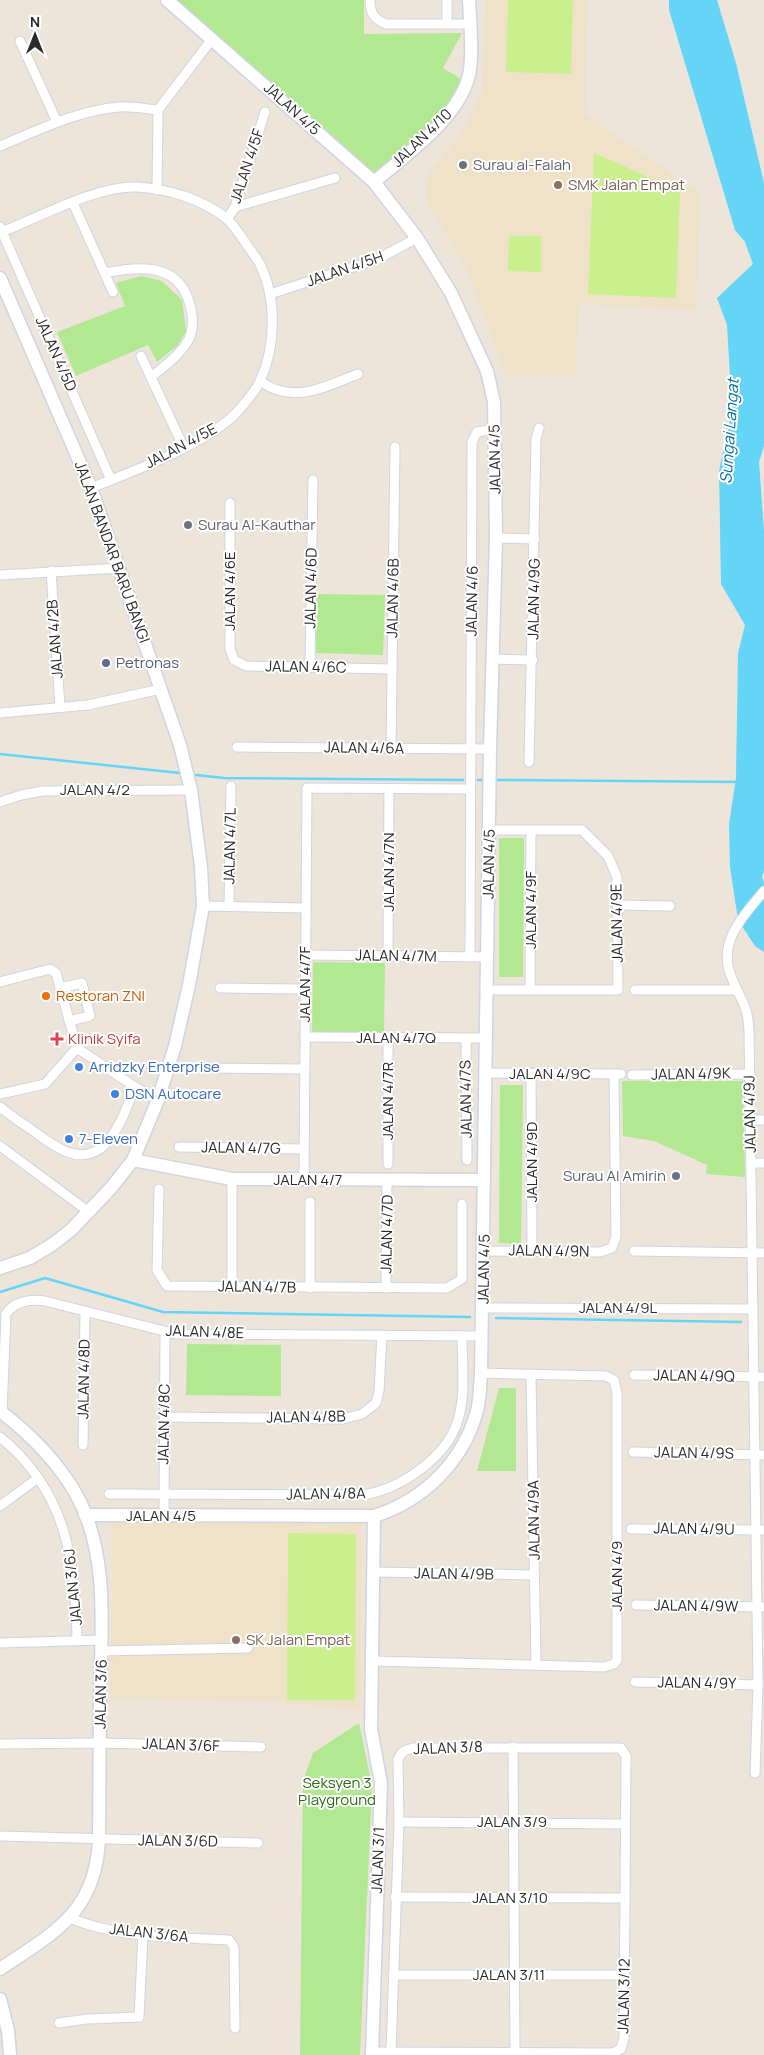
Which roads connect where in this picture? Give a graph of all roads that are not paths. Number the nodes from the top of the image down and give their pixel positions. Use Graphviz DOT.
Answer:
graph roads {
  1 [pos="167,0"];
  2 [pos="370,0"];
  3 [pos="447,0"];
  4 [pos="470,0"];
  5 [pos="447,24"];
  6 [pos="470,24"];
  7 [pos="212,39"];
  8 [pos="20,41"];
  9 [pos="158,110"];
  10 [pos="265,112"];
  11 [pos="57,122"];
  12 [pos="0,146"];
  13 [pos="335,178"];
  14 [pos="374,182"];
  15 [pos="156,190"];
  16 [pos="73,203"];
  17 [pos="235,207"];
  18 [pos="227,219"];
  19 [pos="1,230"];
  20 [pos="417,238"];
  21 [pos="104,273"];
  22 [pos="0,278"];
  23 [pos="113,292"];
  24 [pos="270,294"];
  25 [pos="141,356"];
  26 [pos="358,374"];
  27 [pos="152,377"];
  28 [pos="260,381"];
  29 [pos="539,428"];
  30 [pos="495,429"];
  31 [pos="395,447"];
  32 [pos="184,448"];
  33 [pos="111,480"];
  34 [pos="312,480"];
  35 [pos="91,488"];
  36 [pos="230,503"];
  37 [pos="496,538"];
  38 [pos="535,539"];
  39 [pos="120,568"];
  40 [pos="51,571"];
  41 [pos="0,575"];
  42 [pos="230,650"];
  43 [pos="492,659"];
  44 [pos="533,660"];
  45 [pos="310,667"];
  46 [pos="392,669"];
  47 [pos="161,689"];
  48 [pos="0,703"];
  49 [pos="60,707"];
  50 [pos="0,713"];
  51 [pos="237,748"];
  52 [pos="390,748"];
  53 [pos="471,749"];
  54 [pos="490,749"];
  55 [pos="529,762"];
  56 [pos="230,786"];
  57 [pos="389,789"];
  58 [pos="470,789"];
  59 [pos="191,790"];
  60 [pos="0,802"];
  61 [pos="489,830"];
  62 [pos="531,830"];
  63 [pos="764,891"];
  64 [pos="617,905"];
  65 [pos="203,906"];
  66 [pos="229,906"];
  67 [pos="670,906"];
  68 [pos="306,908"];
  69 [pos="305,955"];
  70 [pos="388,956"];
  71 [pos="470,957"];
  72 [pos="488,957"];
  73 [pos="0,982"];
  74 [pos="60,988"];
  75 [pos="220,988"];
  76 [pos="305,990"];
  77 [pos="487,990"];
  78 [pos="530,990"];
  79 [pos="635,990"];
  80 [pos="737,990"];
  81 [pos="70,1021"];
  82 [pos="305,1037"];
  83 [pos="388,1038"];
  84 [pos="466,1038"];
  85 [pos="486,1038"];
  86 [pos="77,1048"];
  87 [pos="195,1068"];
  88 [pos="304,1070"];
  89 [pos="487,1074"];
  90 [pos="532,1074"];
  91 [pos="750,1074"];
  92 [pos="632,1075"];
  93 [pos="135,1087"];
  94 [pos="0,1094"];
  95 [pos="158,1100"];
  96 [pos="0,1107"];
  97 [pos="750,1120"];
  98 [pos="764,1120"];
  99 [pos="0,1146"];
  100 [pos="179,1148"];
  101 [pos="304,1149"];
  102 [pos="134,1160"];
  103 [pos="467,1160"];
  104 [pos="751,1163"];
  105 [pos="764,1163"];
  106 [pos="388,1164"];
  107 [pos="232,1179"];
  108 [pos="304,1180"];
  109 [pos="387,1180"];
  110 [pos="484,1180"];
  111 [pos="159,1189"];
  112 [pos="310,1202"];
  113 [pos="462,1204"];
  114 [pos="89,1212"];
  115 [pos="612,1248"];
  116 [pos="532,1250"];
  117 [pos="484,1251"];
  118 [pos="634,1251"];
  119 [pos="752,1252"];
  120 [pos="764,1253"];
  121 [pos="0,1268"];
  122 [pos="232,1287"];
  123 [pos="310,1288"];
  124 [pos="386,1288"];
  125 [pos="753,1305"];
  126 [pos="483,1308"];
  127 [pos="85,1312"];
  128 [pos="165,1332"];
  129 [pos="382,1335"];
  130 [pos="462,1336"];
  131 [pos="482,1336"];
  132 [pos="481,1373"];
  133 [pos="531,1375"];
  134 [pos="634,1375"];
  135 [pos="754,1376"];
  136 [pos="764,1377"];
  137 [pos="1,1412"];
  138 [pos="164,1417"];
  139 [pos="0,1437"];
  140 [pos="82,1445"];
  141 [pos="633,1452"];
  142 [pos="759,1454"];
  143 [pos="38,1478"];
  144 [pos="108,1494"];
  145 [pos="163,1494"];
  146 [pos="0,1506"];
  147 [pos="85,1515"];
  148 [pos="164,1516"];
  149 [pos="374,1516"];
  150 [pos="631,1529"];
  151 [pos="760,1530"];
  152 [pos="374,1572"];
  153 [pos="534,1575"];
  154 [pos="636,1605"];
  155 [pos="761,1607"];
  156 [pos="77,1640"];
  157 [pos="0,1643"];
  158 [pos="101,1646"];
  159 [pos="248,1648"];
  160 [pos="373,1661"];
  161 [pos="536,1665"];
  162 [pos="635,1682"];
  163 [pos="760,1682"];
  164 [pos="100,1743"];
  165 [pos="0,1744"];
  166 [pos="616,1746"];
  167 [pos="261,1747"];
  168 [pos="513,1747"];
  169 [pos="755,1773"];
  170 [pos="399,1822"];
  171 [pos="514,1822"];
  172 [pos="625,1824"];
  173 [pos="0,1836"];
  174 [pos="99,1839"];
  175 [pos="258,1843"];
  176 [pos="395,1897"];
  177 [pos="514,1898"];
  178 [pos="625,1898"];
  179 [pos="70,1918"];
  180 [pos="143,1935"];
  181 [pos="0,1969"];
  182 [pos="392,1975"];
  183 [pos="514,1975"];
  184 [pos="625,1975"];
  185 [pos="0,1999"];
  186 [pos="60,2023"];
  187 [pos="235,2028"];
  188 [pos="6,2049"];
  189 [pos="391,2052"];
  190 [pos="372,2053"];
  191 [pos="515,2053"];
  192 [pos="430,2054"];
  1 -- 7 [label="street, JALAN 4/5"];
  2 -- 5 [label="street"];
  3 -- 5 [label="street"];
  4 -- 6 [label="street, JALAN 4/10"];
  5 -- 6 [label="street"];
  6 -- 14 [label="street, JALAN 4/10"];
  7 -- 9 [label="street"];
  7 -- 14 [label="street, JALAN 4/5"];
  8 -- 11 [label="street"];
  9 -- 11 [label="street"];
  9 -- 15 [label="street"];
  10 -- 17 [label="street, JALAN 4/5F"];
  11 -- 12 [label="street"];
  13 -- 17 [label="street"];
  14 -- 20 [label="street, JALAN 4/5"];
  15 -- 16 [label="street, JALAN 4/5E"];
  15 -- 18 [label="street, JALAN 4/5E"];
  16 -- 19 [label="street, JALAN 4/5E"];
  16 -- 21 [label="street"];
  17 -- 18 [label="street, JALAN 4/5F"];
  18 -- 24 [label="street, JALAN 4/5E"];
  19 -- 33 [label="street, JALAN 4/5D"];
  20 -- 24 [label="street, JALAN 4/5H"];
  20 -- 30 [label="street, JALAN 4/5"];
  21 -- 23 [label="street"];
  21 -- 27 [label="street"];
  22 -- 35 [label="street, JALAN BANDAR BARU BANGI"];
  24 -- 28 [label="street, JALAN 4/5E"];
  25 -- 27 [label="street"];
  26 -- 28 [label="street"];
  27 -- 32 [label="street"];
  28 -- 32 [label="street, JALAN 4/5E"];
  29 -- 38 [label="street, JALAN 4/9G"];
  30 -- 37 [label="street, JALAN 4/5"];
  30 -- 53 [label="street, JALAN 4/6"];
  31 -- 46 [label="street, JALAN 4/6B"];
  32 -- 33 [label="street, JALAN 4/5E"];
  33 -- 35 [label="street, JALAN 4/5E"];
  34 -- 45 [label="street, JALAN 4/6D"];
  35 -- 39 [label="street, JALAN BANDAR BARU BANGI"];
  36 -- 42 [label="street, JALAN 4/6E"];
  37 -- 38 [label="street, JALAN 4/9G"];
  37 -- 43 [label="street, JALAN 4/5"];
  38 -- 44 [label="street, JALAN 4/9G"];
  39 -- 40 [label="street"];
  39 -- 47 [label="street, JALAN BANDAR BARU BANGI"];
  40 -- 41 [label="street"];
  40 -- 49 [label="street, JALAN 4/2B"];
  42 -- 45 [label="street, JALAN 4/6C"];
  43 -- 44 [label="street, JALAN 4/9G"];
  43 -- 54 [label="street, JALAN 4/5"];
  44 -- 55 [label="street, JALAN 4/9G"];
  45 -- 46 [label="street, JALAN 4/6C"];
  46 -- 52 [label="street, JALAN 4/6B"];
  47 -- 49 [label="street"];
  47 -- 59 [label="street, JALAN BANDAR BARU BANGI"];
  48 -- 50 [label="street"];
  49 -- 50 [label="street"];
  51 -- 52 [label="street, JALAN 4/6A"];
  52 -- 53 [label="street, JALAN 4/6A"];
  53 -- 54 [label="street, JALAN 4/6A"];
  53 -- 58 [label="street, JALAN 4/6"];
  54 -- 61 [label="street, JALAN 4/5"];
  56 -- 66 [label="street, JALAN 4/7L"];
  57 -- 58 [label="street"];
  57 -- 68 [label="street, JALAN 4/7F"];
  57 -- 70 [label="street, JALAN 4/7N"];
  58 -- 71 [label="street, JALAN 4/6"];
  59 -- 60 [label="street, JALAN 4/2"];
  59 -- 65 [label="street, JALAN BANDAR BARU BANGI"];
  61 -- 62 [label="street, JALAN 4/9E"];
  61 -- 72 [label="street, JALAN 4/5"];
  62 -- 64 [label="street, JALAN 4/9E"];
  62 -- 78 [label="street, JALAN 4/9F"];
  63 -- 80 [label="street, JALAN 4/9J"];
  64 -- 67 [label="street"];
  64 -- 78 [label="street, JALAN 4/9E"];
  65 -- 66 [label="street, JALAN 4/7L"];
  65 -- 95 [label="street, JALAN BANDAR BARU BANGI"];
  66 -- 68 [label="street, JALAN 4/7L"];
  68 -- 69 [label="street, JALAN 4/7F"];
  69 -- 70 [label="street, JALAN 4/7M"];
  69 -- 76 [label="street, JALAN 4/7F"];
  70 -- 71 [label="street, JALAN 4/7M"];
  71 -- 72 [label="street, JALAN 4/7M"];
  72 -- 77 [label="street, JALAN 4/5"];
  73 -- 74 [label="street"];
  74 -- 81 [label="street"];
  74 -- 81 [label="street"];
  75 -- 76 [label="street"];
  76 -- 82 [label="street, JALAN 4/7F"];
  77 -- 78 [label="street, JALAN 4/9E"];
  77 -- 85 [label="street, JALAN 4/5"];
  79 -- 80 [label="street"];
  80 -- 91 [label="street, JALAN 4/9J"];
  81 -- 86 [label="street"];
  82 -- 83 [label="street, JALAN 4/7Q"];
  82 -- 88 [label="street, JALAN 4/7F"];
  83 -- 84 [label="street, JALAN 4/7Q"];
  83 -- 106 [label="street, JALAN 4/7R"];
  84 -- 85 [label="street, JALAN 4/7Q"];
  84 -- 103 [label="street, JALAN 4/7S"];
  85 -- 89 [label="street, JALAN 4/5"];
  86 -- 93 [label="street"];
  86 -- 94 [label="street"];
  87 -- 88 [label="street"];
  88 -- 101 [label="street, JALAN 4/7F"];
  89 -- 90 [label="street, JALAN 4/9C"];
  89 -- 110 [label="street, JALAN 4/5"];
  90 -- 115 [label="street, JALAN 4/9C"];
  90 -- 116 [label="street, JALAN 4/9D"];
  91 -- 92 [label="street, JALAN 4/9K"];
  91 -- 97 [label="street, JALAN 4/9J"];
  93 -- 95 [label="street"];
  93 -- 96 [label="street"];
  95 -- 102 [label="street, JALAN BANDAR BARU BANGI"];
  97 -- 98 [label="street"];
  97 -- 104 [label="street, JALAN 4/9J"];
  99 -- 114 [label="street"];
  100 -- 101 [label="street, JALAN 4/7G"];
  101 -- 108 [label="street, JALAN 4/7F"];
  102 -- 107 [label="street, JALAN 4/7"];
  102 -- 114 [label="street, JALAN BANDAR BARU BANGI"];
  104 -- 105 [label="street"];
  104 -- 119 [label="street, JALAN 4/9J"];
  107 -- 108 [label="street, JALAN 4/7"];
  107 -- 122 [label="street"];
  108 -- 109 [label="street, JALAN 4/7"];
  109 -- 110 [label="street, JALAN 4/7"];
  109 -- 124 [label="street, JALAN 4/7D"];
  110 -- 117 [label="street, JALAN 4/5"];
  111 -- 122 [label="street, JALAN 4/7B"];
  112 -- 123 [label="street"];
  113 -- 124 [label="street, JALAN 4/7B"];
  114 -- 121 [label="street, JALAN BANDAR BARU BANGI"];
  115 -- 116 [label="street, JALAN 4/9N"];
  116 -- 117 [label="street, JALAN 4/9N"];
  117 -- 126 [label="street, JALAN 4/5"];
  118 -- 119 [label="street"];
  119 -- 120 [label="street"];
  119 -- 125 [label="street, JALAN 4/9J"];
  122 -- 123 [label="street, JALAN 4/7B"];
  123 -- 124 [label="street, JALAN 4/7B"];
  125 -- 126 [label="street, JALAN 4/9L"];
  125 -- 135 [label="street"];
  126 -- 131 [label="street, JALAN 4/5"];
  127 -- 128 [label="street, JALAN 4/8E"];
  127 -- 137 [label="street, JALAN 4/8E"];
  127 -- 140 [label="street, JALAN 4/8D"];
  128 -- 129 [label="street, JALAN 4/8E"];
  128 -- 138 [label="street, JALAN 4/8C"];
  129 -- 130 [label="street, JALAN 4/8E"];
  129 -- 138 [label="street, JALAN 4/8B"];
  130 -- 131 [label="street, JALAN 4/8E"];
  130 -- 145 [label="street, JALAN 4/8A"];
  131 -- 132 [label="street, JALAN 4/5"];
  132 -- 133 [label="street, JALAN 4/9"];
  132 -- 149 [label="street, JALAN 4/5"];
  133 -- 153 [label="street, JALAN 4/9A"];
  133 -- 161 [label="street, JALAN 4/9"];
  134 -- 135 [label="street, JALAN 4/9Q"];
  135 -- 136 [label="street, JALAN 4/9Q"];
  135 -- 142 [label="street"];
  137 -- 147 [label="street, JALAN 3/6"];
  138 -- 145 [label="street, JALAN 4/8C"];
  139 -- 143 [label="street, JALAN 3/6J"];
  141 -- 142 [label="street, JALAN 4/9S"];
  142 -- 151 [label="street"];
  143 -- 146 [label="street"];
  143 -- 156 [label="street, JALAN 3/6J"];
  144 -- 145 [label="street, JALAN 4/8A"];
  145 -- 148 [label="street, JALAN 4/8C"];
  147 -- 148 [label="street, JALAN 4/5"];
  147 -- 158 [label="street, JALAN 3/6"];
  148 -- 149 [label="street, JALAN 4/5"];
  149 -- 152 [label="street, JALAN 3/1"];
  150 -- 151 [label="street, JALAN 4/9U"];
  151 -- 155 [label="street"];
  152 -- 153 [label="street, JALAN 4/9B"];
  152 -- 160 [label="street, JALAN 3/1"];
  153 -- 161 [label="street, JALAN 4/9A"];
  154 -- 155 [label="street, JALAN 4/9W"];
  155 -- 163 [label="street"];
  156 -- 157 [label="street, JALAN 3/6J"];
  156 -- 158 [label="street, JALAN 3/6J"];
  158 -- 159 [label="street, JALAN 3/6J"];
  158 -- 164 [label="street, JALAN 3/6"];
  160 -- 161 [label="street, JALAN 4/9"];
  160 -- 190 [label="street, JALAN 3/1"];
  162 -- 163 [label="street, JALAN 4/9Y"];
  163 -- 169 [label="street"];
  164 -- 165 [label="street, JALAN 3/6F"];
  164 -- 167 [label="street, JALAN 3/6F"];
  164 -- 174 [label="street, JALAN 3/6"];
  166 -- 168 [label="street, JALAN 3/8"];
  166 -- 172 [label="street, JALAN 3/12"];
  168 -- 170 [label="street, JALAN 3/8"];
  168 -- 171 [label="street"];
  170 -- 171 [label="street, JALAN 3/9"];
  170 -- 176 [label="street, JALAN 3/8"];
  171 -- 172 [label="street, JALAN 3/9"];
  171 -- 177 [label="street"];
  172 -- 178 [label="street, JALAN 3/12"];
  173 -- 174 [label="street, JALAN 3/6D"];
  174 -- 175 [label="street, JALAN 3/6D"];
  174 -- 179 [label="street, JALAN 3/6"];
  176 -- 177 [label="street, JALAN 3/10"];
  176 -- 182 [label="street, JALAN 3/8"];
  177 -- 178 [label="street, JALAN 3/10"];
  177 -- 183 [label="street"];
  178 -- 184 [label="street, JALAN 3/12"];
  179 -- 180 [label="street, JALAN 3/6A"];
  179 -- 181 [label="street, JALAN 3/6"];
  180 -- 186 [label="street"];
  180 -- 187 [label="street, JALAN 3/6A"];
  182 -- 183 [label="street, JALAN 3/11"];
  182 -- 189 [label="street, JALAN 3/8"];
  183 -- 184 [label="street, JALAN 3/11"];
  183 -- 191 [label="street"];
  184 -- 191 [label="street, JALAN 3/12"];
  185 -- 188 [label="street"];
  189 -- 190 [label="street, JALAN 3/12"];
  189 -- 192 [label="street, JALAN 3/12"];
  191 -- 192 [label="street, JALAN 3/12"];
}
